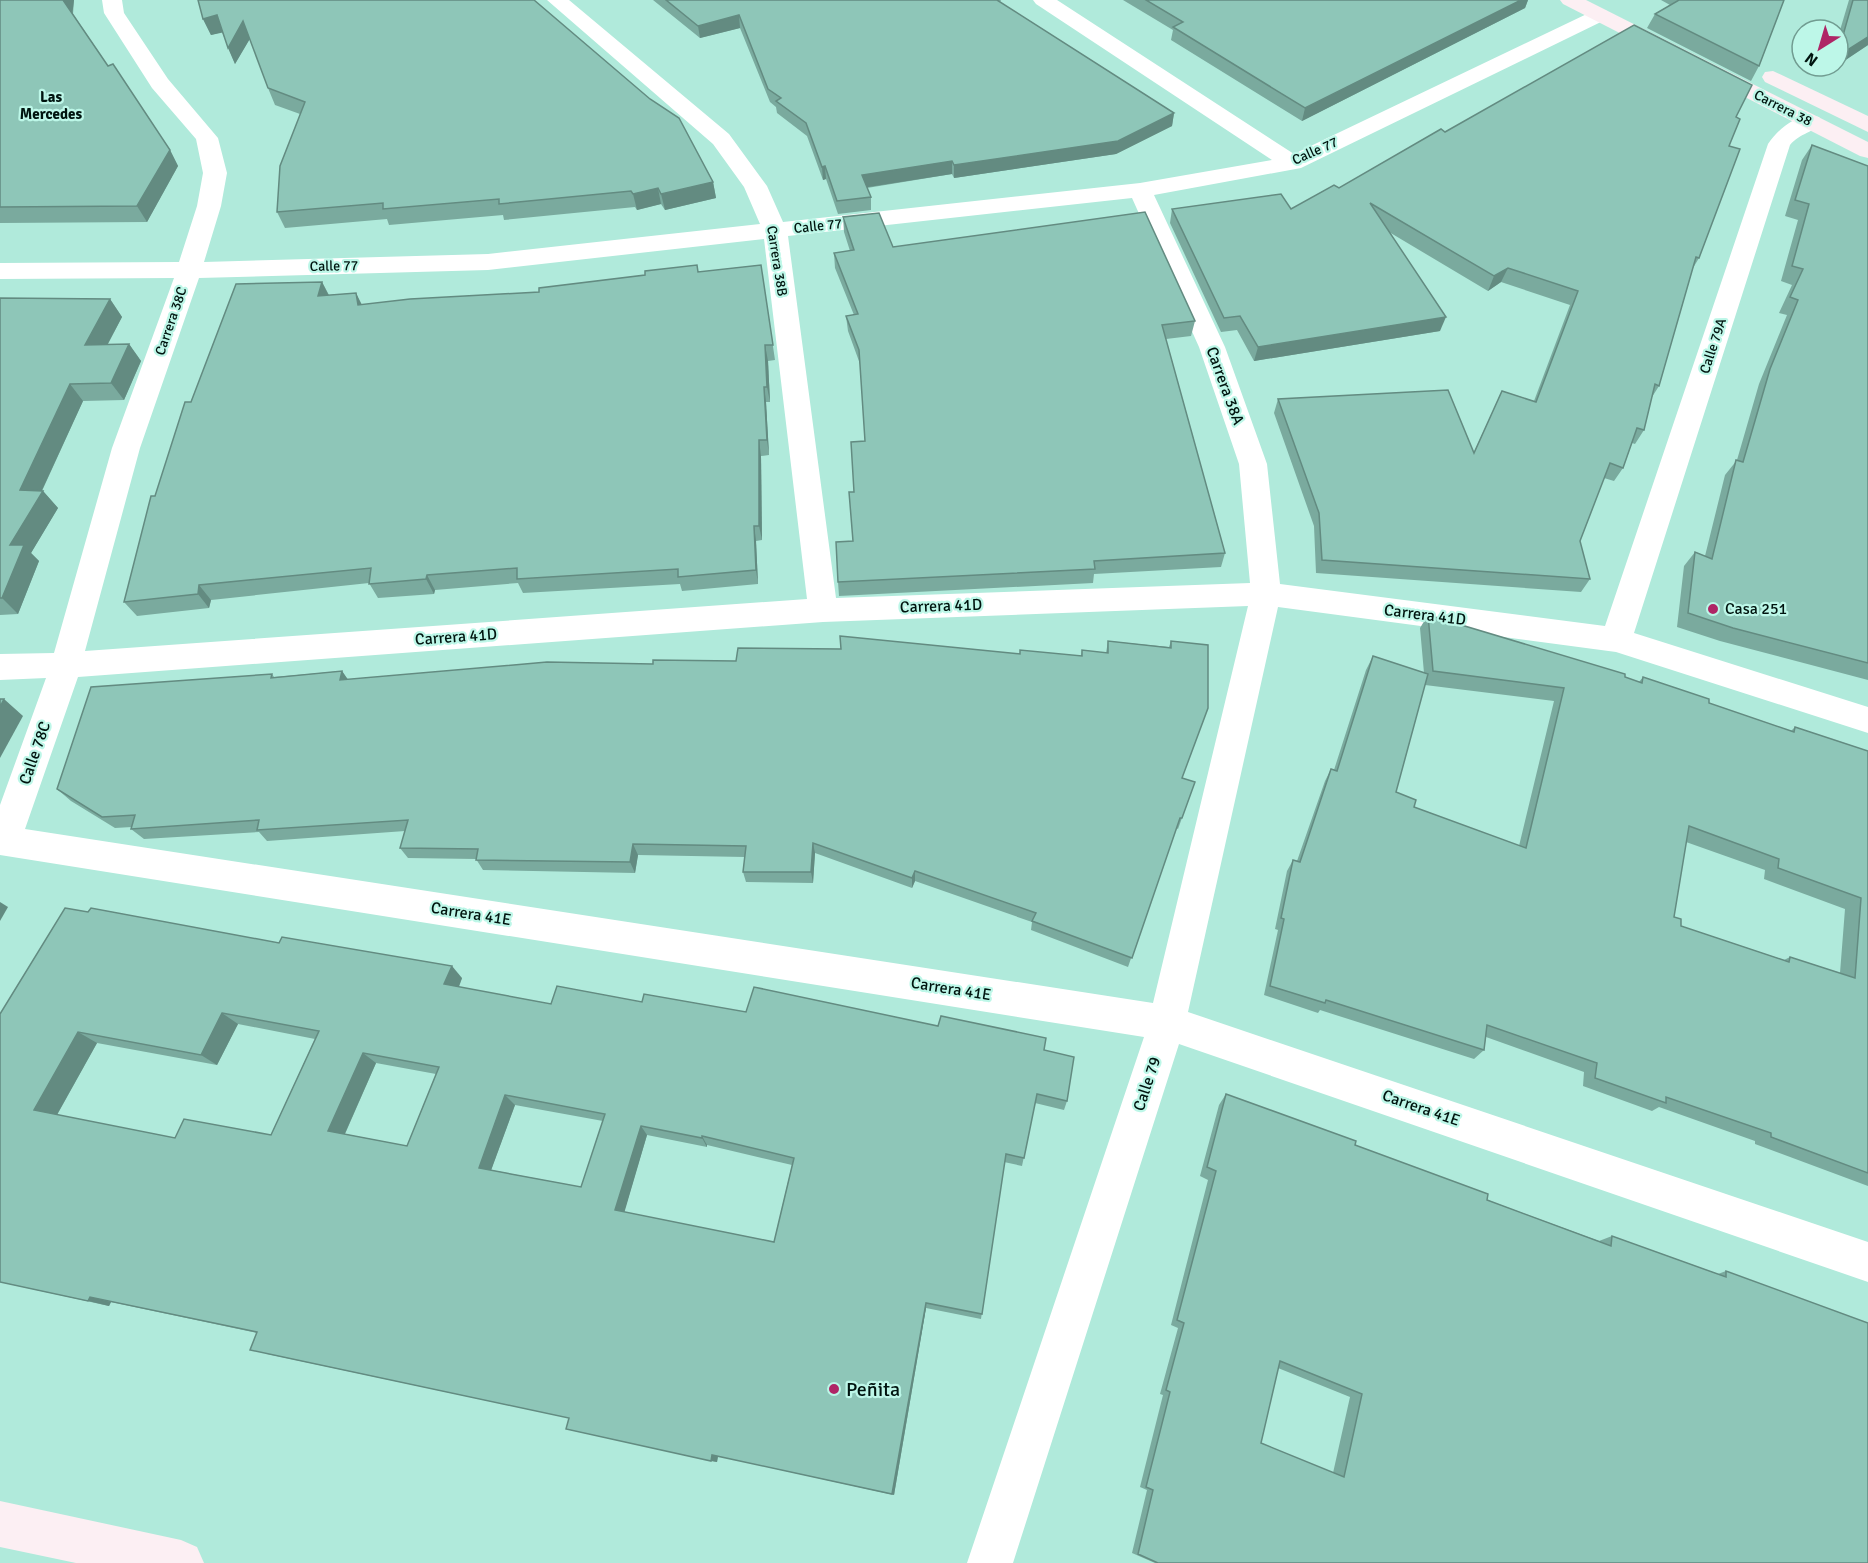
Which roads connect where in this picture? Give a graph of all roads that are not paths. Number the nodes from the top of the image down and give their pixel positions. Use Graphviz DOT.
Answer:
graph roads {
  1 [pos="112,0"];
  2 [pos="557,0"];
  3 [pos="1043,0"];
  4 [pos="1570,0"];
  5 [pos="1600,15"];
  6 [pos="1760,71"];
  7 [pos="1864,118"];
  8 [pos="1811,122"];
  9 [pos="1868,151"];
  10 [pos="1293,163"];
  11 [pos="1140,190"];
  12 [pos="775,230"];
  13 [pos="189,270"];
  14 [pos="0,271"];
  15 [pos="1266,594"];
  16 [pos="823,610"];
  17 [pos="1616,640"];
  18 [pos="66,665"];
  19 [pos="0,667"];
  20 [pos="1868,720"];
  21 [pos="4,841"];
  22 [pos="1167,1023"];
  23 [pos="1868,1262"];
  24 [pos="0,1524"];
  25 [pos="181,1563"];
  26 [pos="990,1563"];
  1 -- 13 [label="street, Carrera 38C"];
  2 -- 12 [label="street, Carrera 38B"];
  3 -- 10 [label="street"];
  4 -- 5 [label="main road, Carrera 38"];
  5 -- 8 [label="main road, Carrera 38"];
  5 -- 10 [label="street, Calle 77"];
  6 -- 7 [label="main road, Carrera 38"];
  7 -- 8 [label="main road, Calle 79A"];
  8 -- 9 [label="main road, Carrera 38"];
  8 -- 17 [label="street, Calle 79A"];
  10 -- 11 [label="street, Calle 77"];
  11 -- 12 [label="street, Calle 77"];
  11 -- 15 [label="street, Carrera 38A"];
  12 -- 13 [label="street, Calle 77"];
  12 -- 16 [label="street, Carrera 38B"];
  13 -- 14 [label="street, Calle 77"];
  13 -- 18 [label="street, Carrera 38C"];
  15 -- 16 [label="street, Carrera 41D"];
  15 -- 17 [label="street, Carrera 41D"];
  15 -- 22 [label="street, Calle 79"];
  16 -- 18 [label="street, Carrera 41D"];
  17 -- 20 [label="street, Carrera 41D"];
  18 -- 19 [label="street, Carrera 41D"];
  18 -- 21 [label="street, Calle 78C"];
  21 -- 22 [label="street, Carrera 41E"];
  22 -- 23 [label="street, Carrera 41E"];
  22 -- 26 [label="street, Calle 79"];
  24 -- 25 [label="main road"];
}
